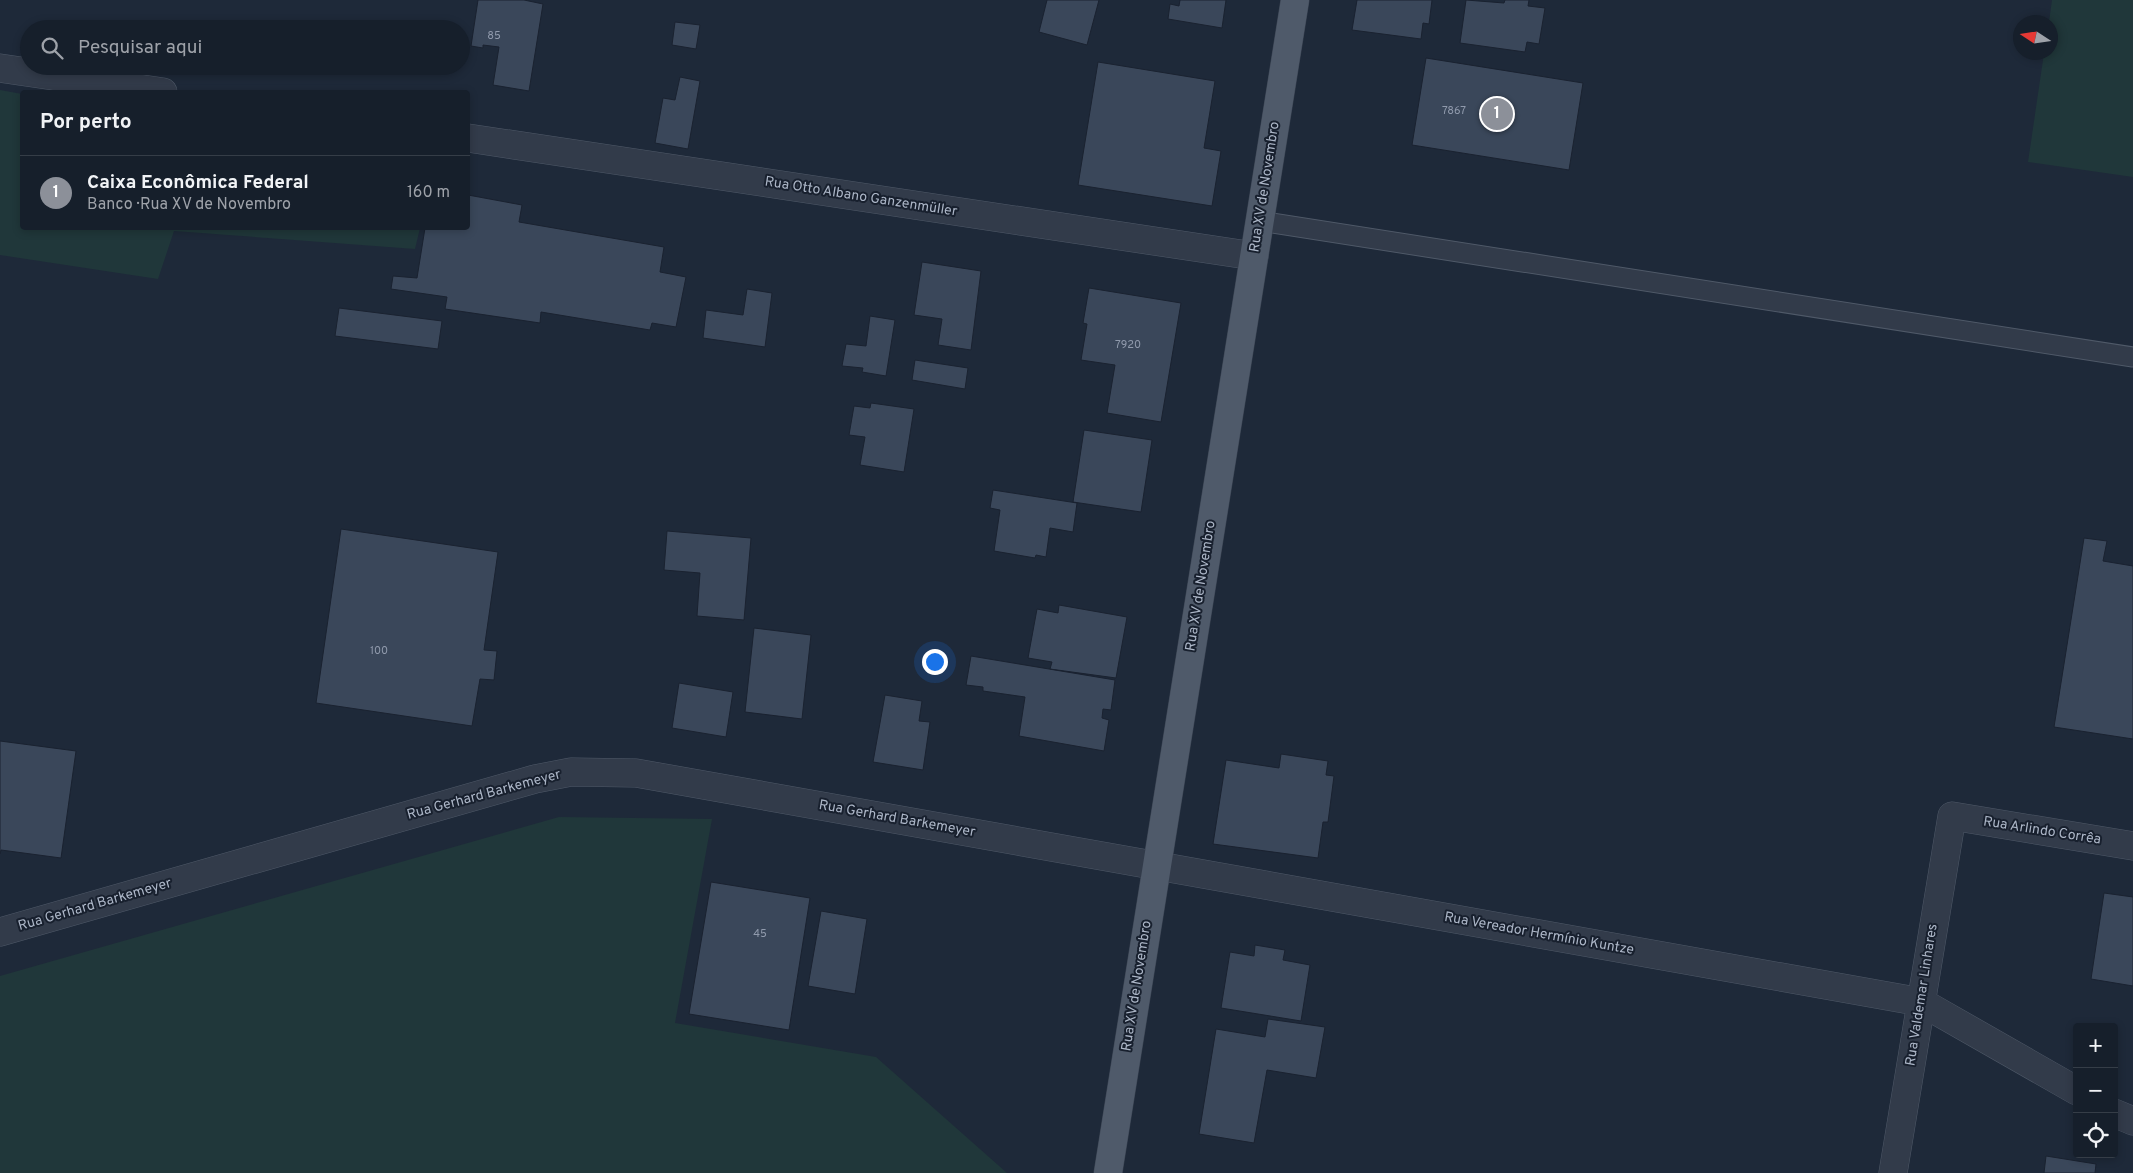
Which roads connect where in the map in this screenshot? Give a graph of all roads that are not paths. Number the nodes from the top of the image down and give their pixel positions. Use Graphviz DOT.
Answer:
graph roads {
  1 [pos="1294,0"];
  2 [pos="0,68"];
  3 [pos="20,71"];
  4 [pos="48,75"];
  5 [pos="149,90"];
  6 [pos="470,138"];
  7 [pos="1259,221"];
  8 [pos="1254,256"];
  9 [pos="2133,357"];
  10 [pos="1952,816"];
  11 [pos="2133,846"];
  12 [pos="1156,865"];
  13 [pos="0,932"];
  14 [pos="1921,1002"];
  15 [pos="2073,1089"];
  16 [pos="2118,1115"];
  17 [pos="2133,1121"];
  18 [pos="1108,1173"];
  19 [pos="1893,1173"];
  1 -- 7 [label="main road, Rua XV de Novembro"];
  2 -- 3 [label="street"];
  4 -- 5 [label="street"];
  6 -- 8 [label="street, Rua Otto Albano Ganzenmüller"];
  7 -- 8 [label="main road, Rua XV de Novembro"];
  7 -- 9 [label="lane"];
  8 -- 12 [label="main road, Rua XV de Novembro"];
  10 -- 11 [label="street, Rua Arlindo Corrêa"];
  10 -- 14 [label="street, Rua Valdemar Linhares"];
  12 -- 13 [label="street, Rua Gerhard Barkemeyer"];
  12 -- 14 [label="street, Rua Vereador Hermínio Kuntze"];
  12 -- 18 [label="main road, Rua XV de Novembro"];
  14 -- 15 [label="street, Rua Vereador Hermínio Kuntze"];
  14 -- 19 [label="street, Rua Valdemar Linhares"];
  16 -- 17 [label="street"];
}
